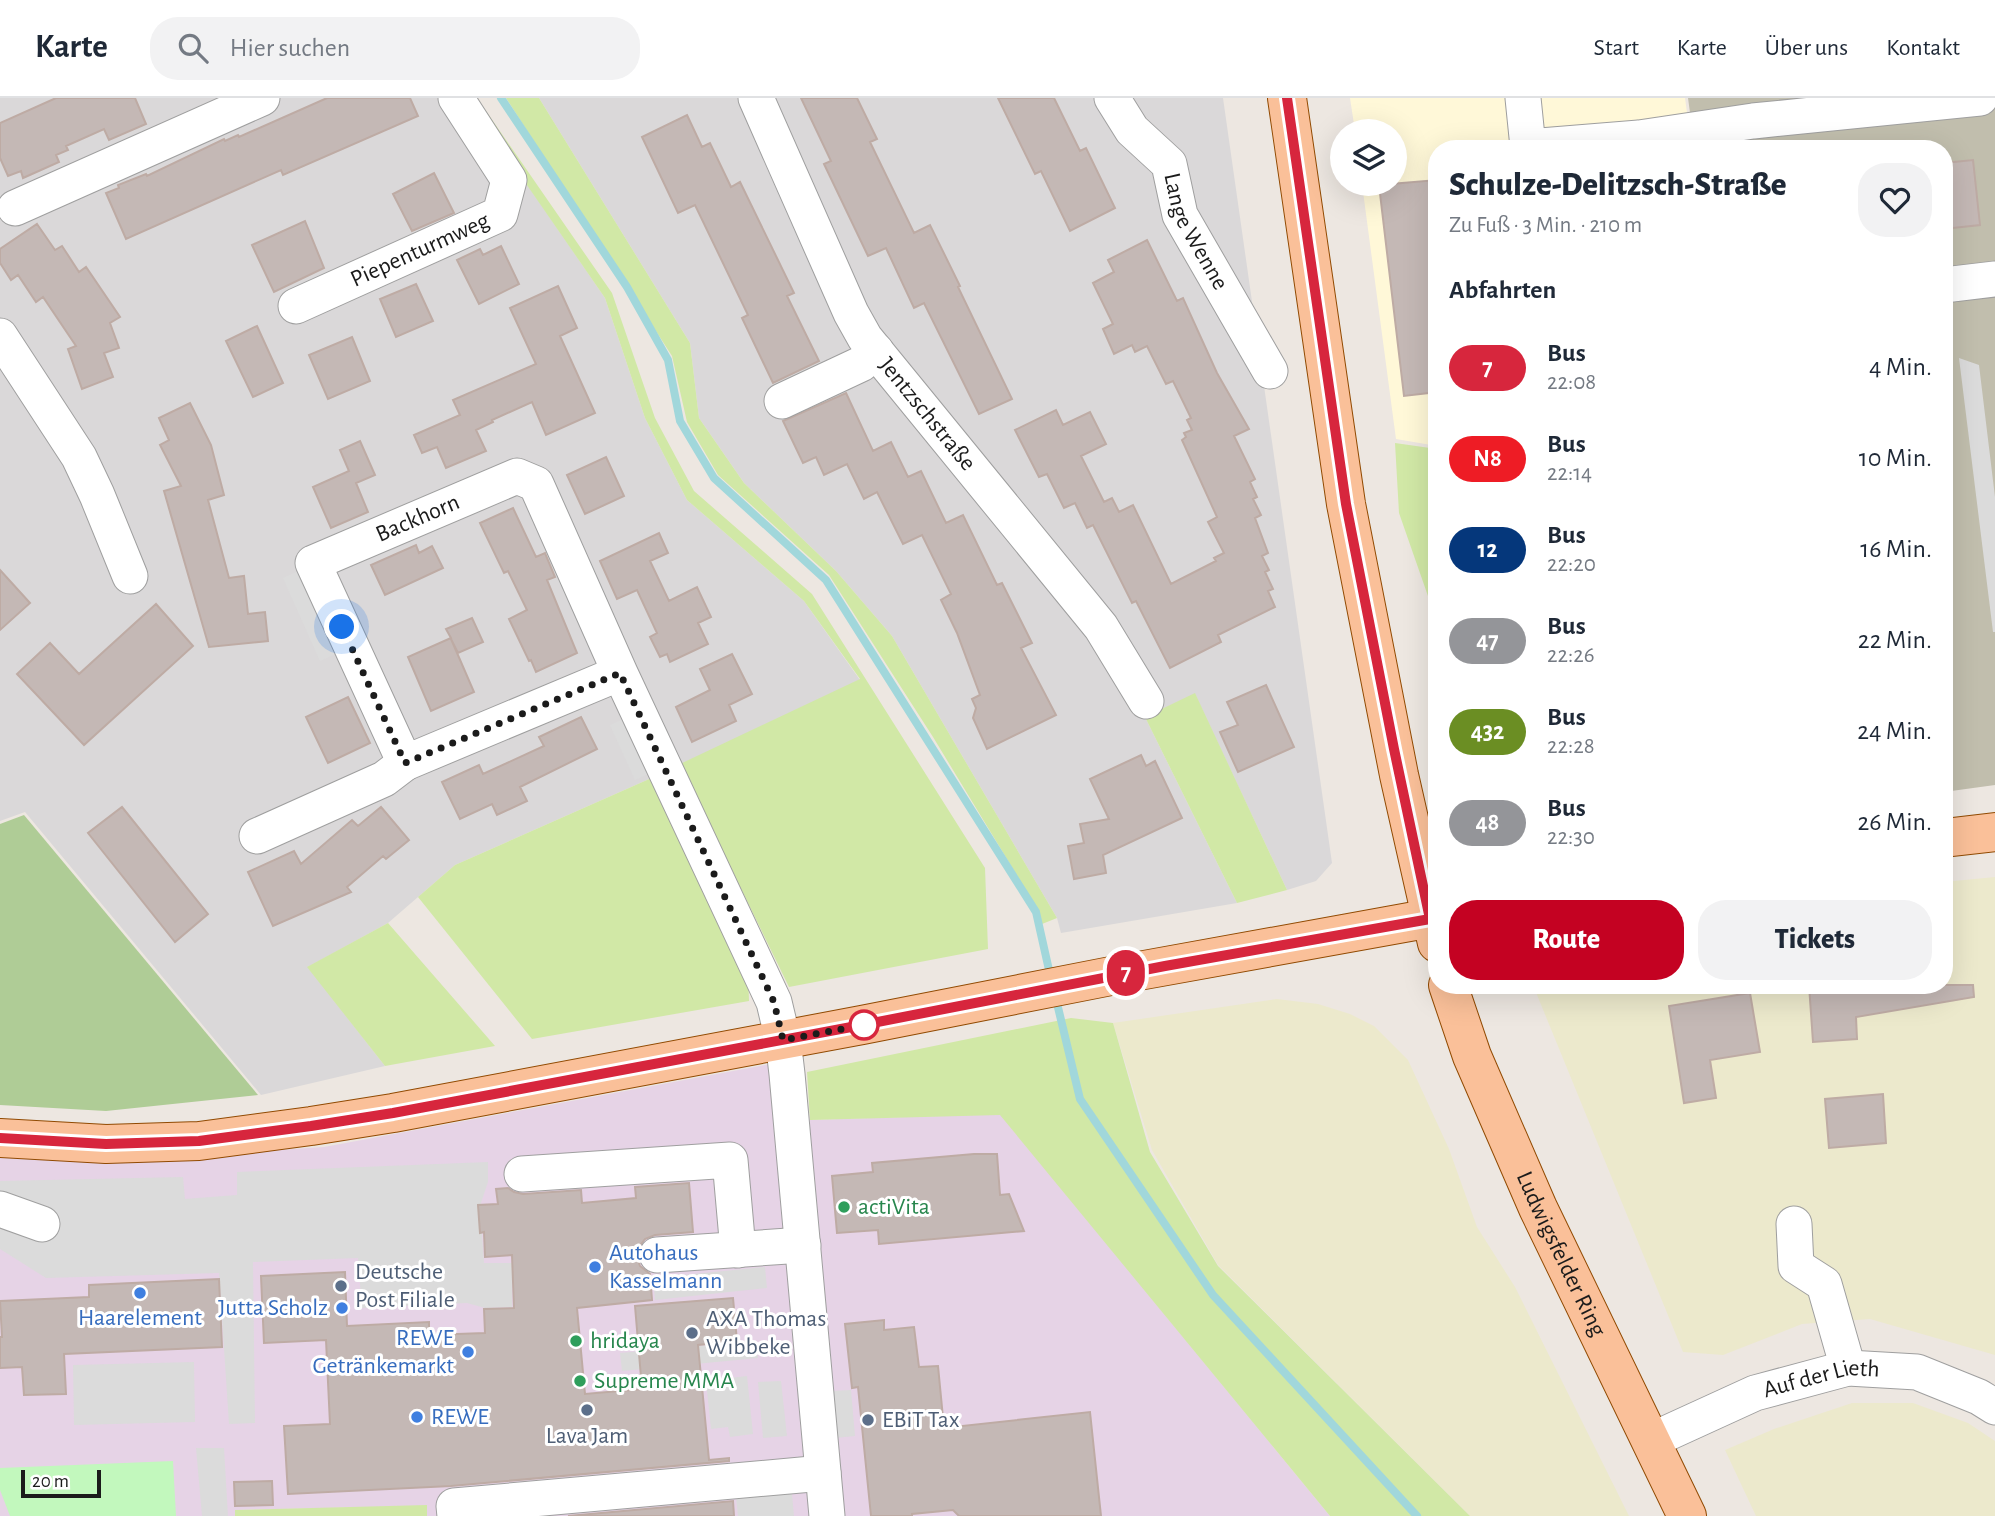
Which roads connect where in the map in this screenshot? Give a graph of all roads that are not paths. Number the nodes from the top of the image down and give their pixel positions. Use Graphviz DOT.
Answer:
graph roads {
  1 [pos="262,98"];
  2 [pos="456,98"];
  3 [pos="756,98"];
  4 [pos="1112,98"];
  5 [pos="1287,98"];
  6 [pos="1523,98"];
  7 [pos="1980,98"];
  8 [pos="1527,140"];
  9 [pos="1658,140"];
  10 [pos="15,208"];
  11 [pos="1995,279"];
  12 [pos="1953,284"];
  13 [pos="296,306"];
  14 [pos="0,336"];
  15 [pos="876,351"];
  16 [pos="1270,371"];
  17 [pos="803,393"];
  18 [pos="130,576"];
  19 [pos="620,673"];
  20 [pos="1146,701"];
  21 [pos="405,763"];
  22 [pos="1995,832"];
  23 [pos="257,836"];
  24 [pos="1953,837"];
  25 [pos="1428,897"];
  26 [pos="1428,927"];
  27 [pos="1451,994"];
  28 [pos="783,1040"];
  29 [pos="0,1138"];
  30 [pos="522,1174"];
  31 [pos="0,1209"];
  32 [pos="1794,1223"];
  33 [pos="42,1224"];
  34 [pos="803,1245"];
  35 [pos="738,1250"];
  36 [pos="657,1255"];
  37 [pos="1848,1368"];
  38 [pos="1995,1407"];
  39 [pos="1650,1441"];
  40 [pos="823,1473"];
  41 [pos="455,1516"];
  42 [pos="828,1516"];
  43 [pos="1687,1516"];
  1 -- 10 [label="street"];
  2 -- 13 [label="street, Piepenturmweg"];
  3 -- 15 [label="street, Jentzschstraße"];
  4 -- 16 [label="street, Lange Wenne"];
  5 -- 25 [label="main road"];
  6 -- 8 [label="street"];
  7 -- 9 [label="street"];
  11 -- 12 [label="street"];
  14 -- 18 [label="street"];
  15 -- 17 [label="street"];
  15 -- 20 [label="street, Jentzschstraße"];
  19 -- 21 [label="street"];
  19 -- 21 [label="street, Backhorn"];
  19 -- 28 [label="street, Backhorn"];
  21 -- 23 [label="street"];
  22 -- 24 [label="main road"];
  26 -- 28 [label="main road"];
  27 -- 39 [label="main road, Ludwigsfelder Ring"];
  28 -- 29 [label="main road"];
  28 -- 34 [label="street, Backhorn"];
  30 -- 35 [label="street"];
  31 -- 33 [label="street"];
  32 -- 37 [label="street"];
  34 -- 35 [label="street"];
  34 -- 40 [label="street, Backhorn"];
  35 -- 36 [label="street"];
  37 -- 38 [label="street, Auf der Lieth"];
  37 -- 39 [label="street, Auf der Lieth"];
  39 -- 43 [label="main road, Ludwigsfelder Ring"];
  40 -- 41 [label="street"];
  40 -- 42 [label="street, Backhorn"];
}
